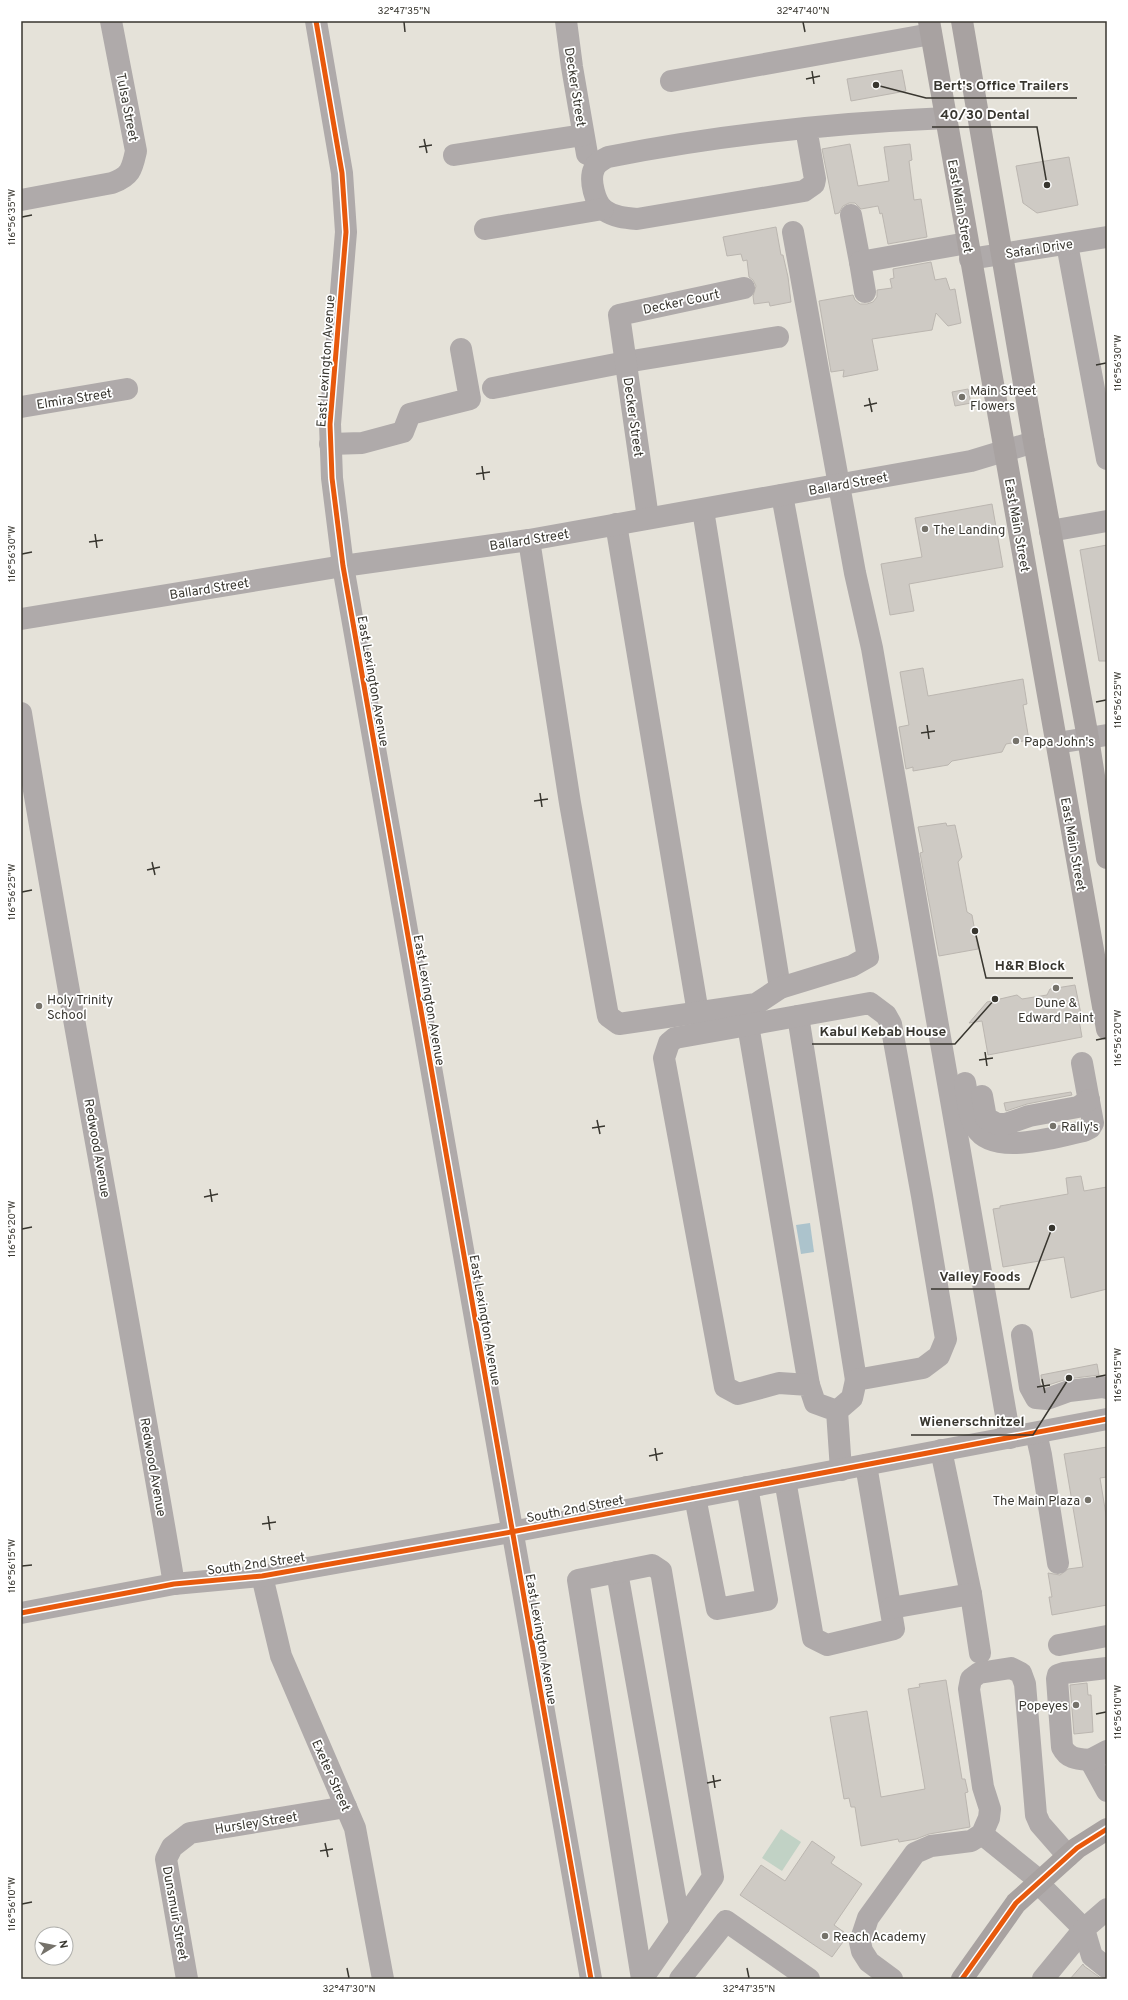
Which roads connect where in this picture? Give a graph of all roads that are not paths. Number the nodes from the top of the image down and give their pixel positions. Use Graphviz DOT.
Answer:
graph roads {
  1 [pos="111,21"];
  2 [pos="316,21"];
  3 [pos="566,21"];
  4 [pos="962,21"];
  5 [pos="930,28"];
  6 [pos="671,81"];
  7 [pos="946,118"];
  8 [pos="806,128"];
  9 [pos="454,155"];
  10 [pos="21,200"];
  11 [pos="603,210"];
  12 [pos="851,215"];
  13 [pos="485,229"];
  14 [pos="793,232"];
  15 [pos="1107,237"];
  16 [pos="1067,244"];
  17 [pos="969,251"];
  18 [pos="1003,254"];
  19 [pos="860,262"];
  20 [pos="744,288"];
  21 [pos="865,292"];
  22 [pos="619,315"];
  23 [pos="778,336"];
  24 [pos="461,350"];
  25 [pos="626,362"];
  26 [pos="493,388"];
  27 [pos="127,389"];
  28 [pos="21,407"];
  29 [pos="1102,410"];
  30 [pos="1034,442"];
  31 [pos="330,444"];
  32 [pos="1005,451"];
  33 [pos="1107,458"];
  34 [pos="839,485"];
  35 [pos="782,495"];
  36 [pos="703,510"];
  37 [pos="648,518"];
  38 [pos="1107,521"];
  39 [pos="616,524"];
  40 [pos="1050,531"];
  41 [pos="529,540"];
  42 [pos="343,566"];
  43 [pos="21,619"];
  44 [pos="21,712"];
  45 [pos="1098,736"];
  46 [pos="1057,743"];
  47 [pos="1107,858"];
  48 [pos="780,988"];
  49 [pos="698,1013"];
  50 [pos="798,1016"];
  51 [pos="748,1025"];
  52 [pos="1107,1029"];
  53 [pos="1082,1063"];
  54 [pos="972,1082"];
  55 [pos="1022,1335"];
  56 [pos="856,1380"];
  57 [pos="809,1385"];
  58 [pos="1107,1388"];
  59 [pos="837,1411"];
  60 [pos="1107,1419"];
  61 [pos="1036,1433"];
  62 [pos="1010,1438"];
  63 [pos="941,1450"];
  64 [pos="866,1465"];
  65 [pos="841,1470"];
  66 [pos="785,1480"];
  67 [pos="747,1487"];
  68 [pos="695,1497"];
  69 [pos="511,1532"];
  70 [pos="1058,1563"];
  71 [pos="617,1572"];
  72 [pos="262,1576"];
  73 [pos="174,1584"];
  74 [pos="971,1594"];
  75 [pos="891,1608"];
  76 [pos="21,1613"];
  77 [pos="1107,1636"];
  78 [pos="1059,1645"];
  79 [pos="980,1653"];
  80 [pos="1107,1668"];
  81 [pos="1098,1756"];
  82 [pos="1107,1791"];
  83 [pos="346,1807"];
  84 [pos="1107,1829"];
  85 [pos="982,1834"];
  86 [pos="172,1847"];
  87 [pos="1068,1856"];
  88 [pos="1039,1882"];
  89 [pos="1107,1909"];
  90 [pos="680,1925"];
  91 [pos="1084,1929"];
  92 [pos="1107,1968"];
  93 [pos="187,1979"];
  94 [pos="383,1979"];
  95 [pos="591,1979"];
  96 [pos="642,1979"];
  97 [pos="680,1979"];
  98 [pos="809,1979"];
  99 [pos="892,1979"];
  100 [pos="962,1979"];
  101 [pos="1043,1979"];
  1 -- 10 [label="street, Tulsa Street"];
  2 -- 31 [label="street, East Lexington Avenue"];
  3 -- 9 [label="street, Decker Street"];
  4 -- 18 [label="main road"];
  5 -- 6 [label="street"];
  5 -- 7 [label="main road, East Main Street"];
  7 -- 8 [label="street"];
  7 -- 17 [label="main road, East Main Street"];
  8 -- 11 [label="street"];
  8 -- 11 [label="street"];
  11 -- 13 [label="street"];
  12 -- 19 [label="street"];
  14 -- 34 [label="street"];
  15 -- 16 [label="street, Safari Drive"];
  16 -- 18 [label="street, Safari Drive"];
  16 -- 29 [label="street"];
  17 -- 18 [label="street, Safari Drive"];
  17 -- 19 [label="street, Safari Drive"];
  17 -- 32 [label="main road, East Main Street"];
  18 -- 30 [label="main road"];
  19 -- 21 [label="street"];
  20 -- 22 [label="street, Decker Court"];
  22 -- 25 [label="street, Decker Street"];
  23 -- 25 [label="street"];
  24 -- 31 [label="street"];
  25 -- 26 [label="street"];
  25 -- 37 [label="street, Decker Street"];
  27 -- 28 [label="street, Elmira Street"];
  29 -- 33 [label="street"];
  30 -- 32 [label="street, Ballard Street"];
  30 -- 40 [label="main road"];
  31 -- 42 [label="street, East Lexington Avenue"];
  32 -- 34 [label="street, Ballard Street"];
  32 -- 46 [label="main road, East Main Street"];
  34 -- 35 [label="street, Ballard Street"];
  34 -- 62 [label="street"];
  35 -- 36 [label="street, Ballard Street"];
  35 -- 48 [label="street"];
  36 -- 37 [label="street, Ballard Street"];
  36 -- 48 [label="street"];
  37 -- 39 [label="street, Ballard Street"];
  38 -- 40 [label="street"];
  39 -- 41 [label="street, Ballard Street"];
  39 -- 49 [label="street"];
  40 -- 45 [label="main road"];
  41 -- 42 [label="street, Ballard Street"];
  41 -- 49 [label="street"];
  42 -- 43 [label="street, Ballard Street"];
  42 -- 69 [label="street, East Lexington Avenue"];
  44 -- 73 [label="street, Redwood Avenue"];
  45 -- 46 [label="street"];
  45 -- 47 [label="main road"];
  46 -- 52 [label="main road, East Main Street"];
  48 -- 49 [label="street"];
  50 -- 51 [label="street"];
  50 -- 56 [label="street"];
  50 -- 56 [label="street"];
  51 -- 57 [label="street"];
  51 -- 57 [label="street"];
  53 -- 54 [label="street"];
  55 -- 58 [label="street"];
  56 -- 59 [label="street"];
  57 -- 59 [label="street"];
  59 -- 65 [label="street"];
  60 -- 61 [label="street, South 2nd Street"];
  61 -- 62 [label="street, South 2nd Street"];
  61 -- 70 [label="street"];
  62 -- 63 [label="street, South 2nd Street"];
  63 -- 64 [label="street, South 2nd Street"];
  63 -- 74 [label="street"];
  64 -- 65 [label="street, South 2nd Street"];
  64 -- 75 [label="street"];
  65 -- 66 [label="street, South 2nd Street"];
  66 -- 67 [label="street, South 2nd Street"];
  66 -- 75 [label="street"];
  67 -- 68 [label="street, South 2nd Street"];
  67 -- 68 [label="street"];
  68 -- 69 [label="street, South 2nd Street"];
  69 -- 72 [label="street, South 2nd Street"];
  69 -- 95 [label="street, East Lexington Avenue"];
  71 -- 90 [label="street"];
  71 -- 90 [label="street"];
  71 -- 96 [label="street"];
  72 -- 73 [label="street, South 2nd Street"];
  72 -- 83 [label="street, Exeter Street"];
  73 -- 76 [label="street, South 2nd Street"];
  74 -- 75 [label="street"];
  74 -- 79 [label="street"];
  77 -- 78 [label="street"];
  80 -- 81 [label="street"];
  81 -- 82 [label="street"];
  83 -- 86 [label="street, Hursley Street"];
  83 -- 94 [label="street, Exeter Street"];
  84 -- 87 [label="main road"];
  85 -- 87 [label="street"];
  85 -- 88 [label="street"];
  85 -- 99 [label="street"];
  86 -- 93 [label="street, Dunsmuir Street"];
  87 -- 88 [label="main road"];
  88 -- 91 [label="street"];
  88 -- 100 [label="main road"];
  89 -- 91 [label="street"];
  90 -- 96 [label="street"];
  91 -- 92 [label="street"];
  91 -- 101 [label="street"];
  97 -- 98 [label="street"];
}
